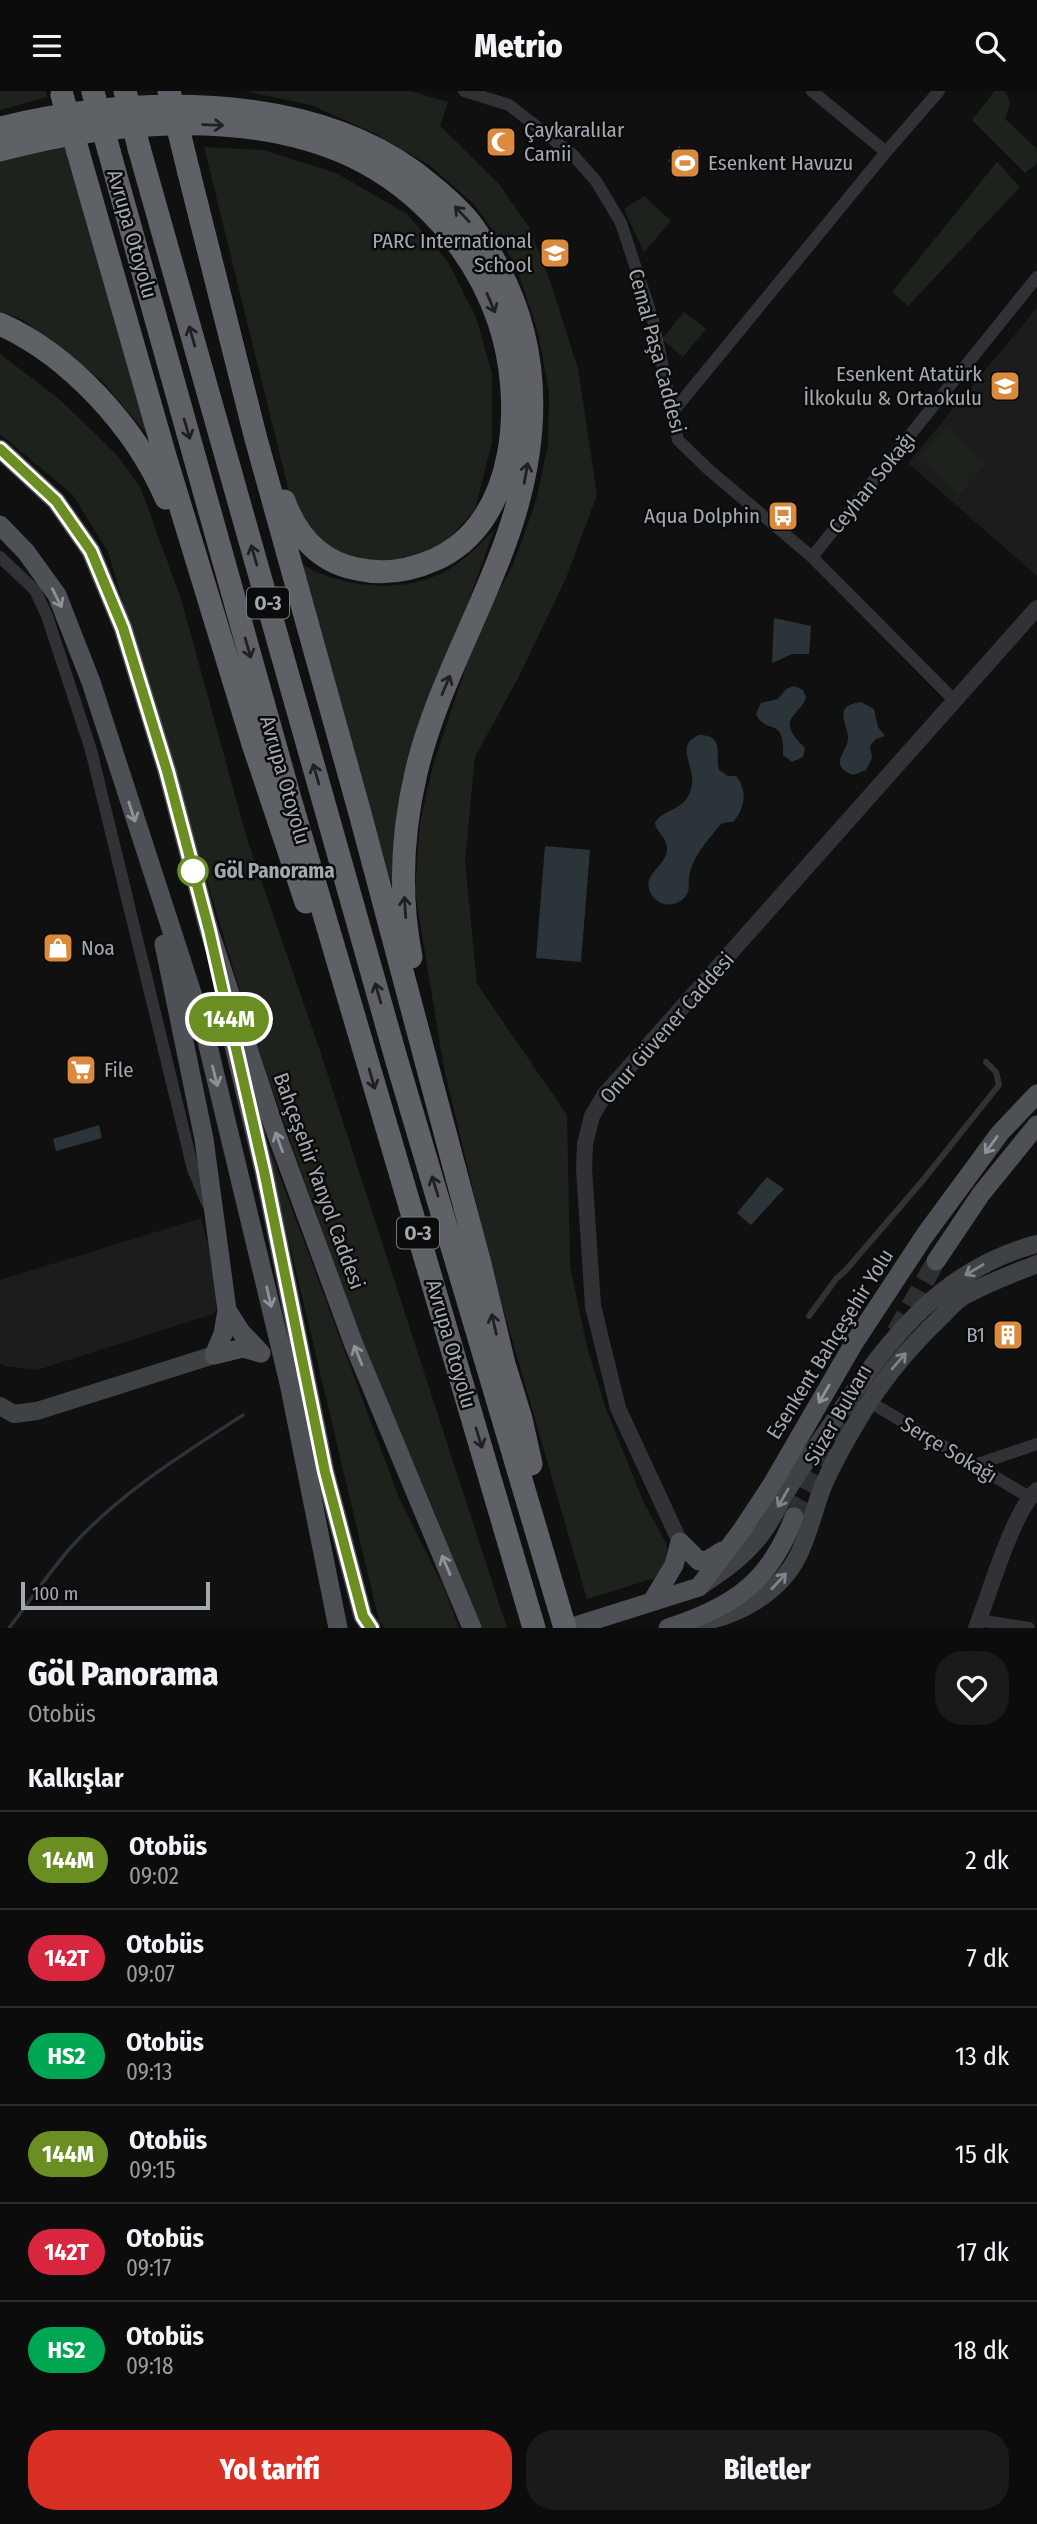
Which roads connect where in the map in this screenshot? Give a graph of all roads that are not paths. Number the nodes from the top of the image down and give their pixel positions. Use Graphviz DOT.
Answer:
graph roads {
  1 [pos="93,91"];
  2 [pos="125,91"];
  3 [pos="169,91"];
  4 [pos="467,91"];
  5 [pos="812,91"];
  6 [pos="939,91"];
  7 [pos="61,93"];
  8 [pos="0,128"];
  9 [pos="0,150"];
  10 [pos="886,152"];
  11 [pos="1037,277"];
  12 [pos="0,324"];
  13 [pos="249,411"];
  14 [pos="671,414"];
  15 [pos="0,449"];
  16 [pos="0,525"];
  17 [pos="0,557"];
  18 [pos="812,557"];
  19 [pos="1037,608"];
  20 [pos="227,657"];
  21 [pos="954,701"];
  22 [pos="147,859"];
  23 [pos="209,930"];
  24 [pos="332,943"];
  25 [pos="422,1047"];
  26 [pos="986,1062"];
  27 [pos="1037,1094"];
  28 [pos="1037,1125"];
  29 [pos="216,1225"];
  30 [pos="1037,1244"];
  31 [pos="936,1261"];
  32 [pos="1037,1264"];
  33 [pos="227,1310"];
  34 [pos="809,1317"];
  35 [pos="261,1353"];
  36 [pos="214,1355"];
  37 [pos="289,1383"];
  38 [pos="870,1402"];
  39 [pos="0,1406"];
  40 [pos="1037,1444"];
  41 [pos="975,1465"];
  42 [pos="1033,1494"];
  43 [pos="794,1517"];
  44 [pos="538,1534"];
  45 [pos="680,1542"];
  46 [pos="729,1546"];
  47 [pos="699,1587"];
  48 [pos="653,1600"];
  49 [pos="978,1624"];
  50 [pos="671,1627"];
  51 [pos="338,1628"];
  52 [pos="371,1628"];
  53 [pos="472,1628"];
  54 [pos="534,1628"];
  55 [pos="567,1628"];
  56 [pos="1030,1628"];
  1 -- 24 [label="highway, Avrupa Otoyolu / O-3, one-way, bridge"];
  44 -- 2 [label="highway, Avrupa Otoyolu / O-3, one-way, bridge"];
  3 -- 13 [label="highway, bridge"];
  4 -- 14 [label="street, Cemal Paşa Caddesi"];
  5 -- 10 [label="street"];
  6 -- 10 [label="street"];
  7 -- 20 [label="highway, bridge"];
  25 -- 8 [label="highway, one-way"];
  9 -- 13 [label="highway, one-way"];
  10 -- 14 [label="street"];
  11 -- 18 [label="street, Ceyhan Sokağı"];
  12 -- 20 [label="highway"];
  13 -- 25 [label="highway"];
  14 -- 18 [label="street, Cemal Paşa Caddesi"];
  15 -- 23 [label="main road, Bahçeşehir Yanyol Caddesi"];
  16 -- 22 [label="main road, one-way"];
  17 -- 29 [label="street"];
  18 -- 21 [label="street, Cemal Paşa Caddesi"];
  19 -- 21 [label="street, Onur Güvener Caddesi"];
  20 -- 24 [label="highway"];
  21 -- 45 [label="street, Onur Güvener Caddesi"];
  22 -- 29 [label="main road"];
  22 -- 37 [label="main road, one-way"];
  23 -- 52 [label="main road"];
  53 -- 23 [label="main road, Bahçeşehir Yanyol Caddesi, one-way"];
  24 -- 54 [label="highway, Avrupa Otoyolu / O-3, one-way"];
  44 -- 25 [label="highway, one-way"];
  26 -- 34 [label="lane"];
  27 -- 46 [label="main road, Esenkent Bahçeşehir Yolu, one-way"];
  28 -- 31 [label="main road"];
  29 -- 33 [label="main road"];
  30 -- 47 [label="main road, Süzer Bulvarı, one-way"];
  38 -- 32 [label="main road, Süzer Bulvarı, one-way"];
  33 -- 35 [label="main road"];
  33 -- 36 [label="main road"];
  35 -- 36 [label="main road"];
  35 -- 37 [label="main road"];
  36 -- 39 [label="main road"];
  37 -- 51 [label="main road"];
  38 -- 41 [label="street, Serçe Sokağı"];
  50 -- 38 [label="main road, Süzer Bulvarı, one-way"];
  40 -- 41 [label="street"];
  41 -- 42 [label="street, Serçe Sokağı"];
  42 -- 49 [label="street"];
  43 -- 50 [label="main road"];
  44 -- 55 [label="highway, Avrupa Otoyolu / O-3"];
  45 -- 46 [label="main road"];
  45 -- 48 [label="main road"];
  46 -- 47 [label="main road, Esenkent Bahçeşehir Yolu"];
  47 -- 48 [label="main road"];
  48 -- 55 [label="main road"];
  49 -- 56 [label="street"];
}
